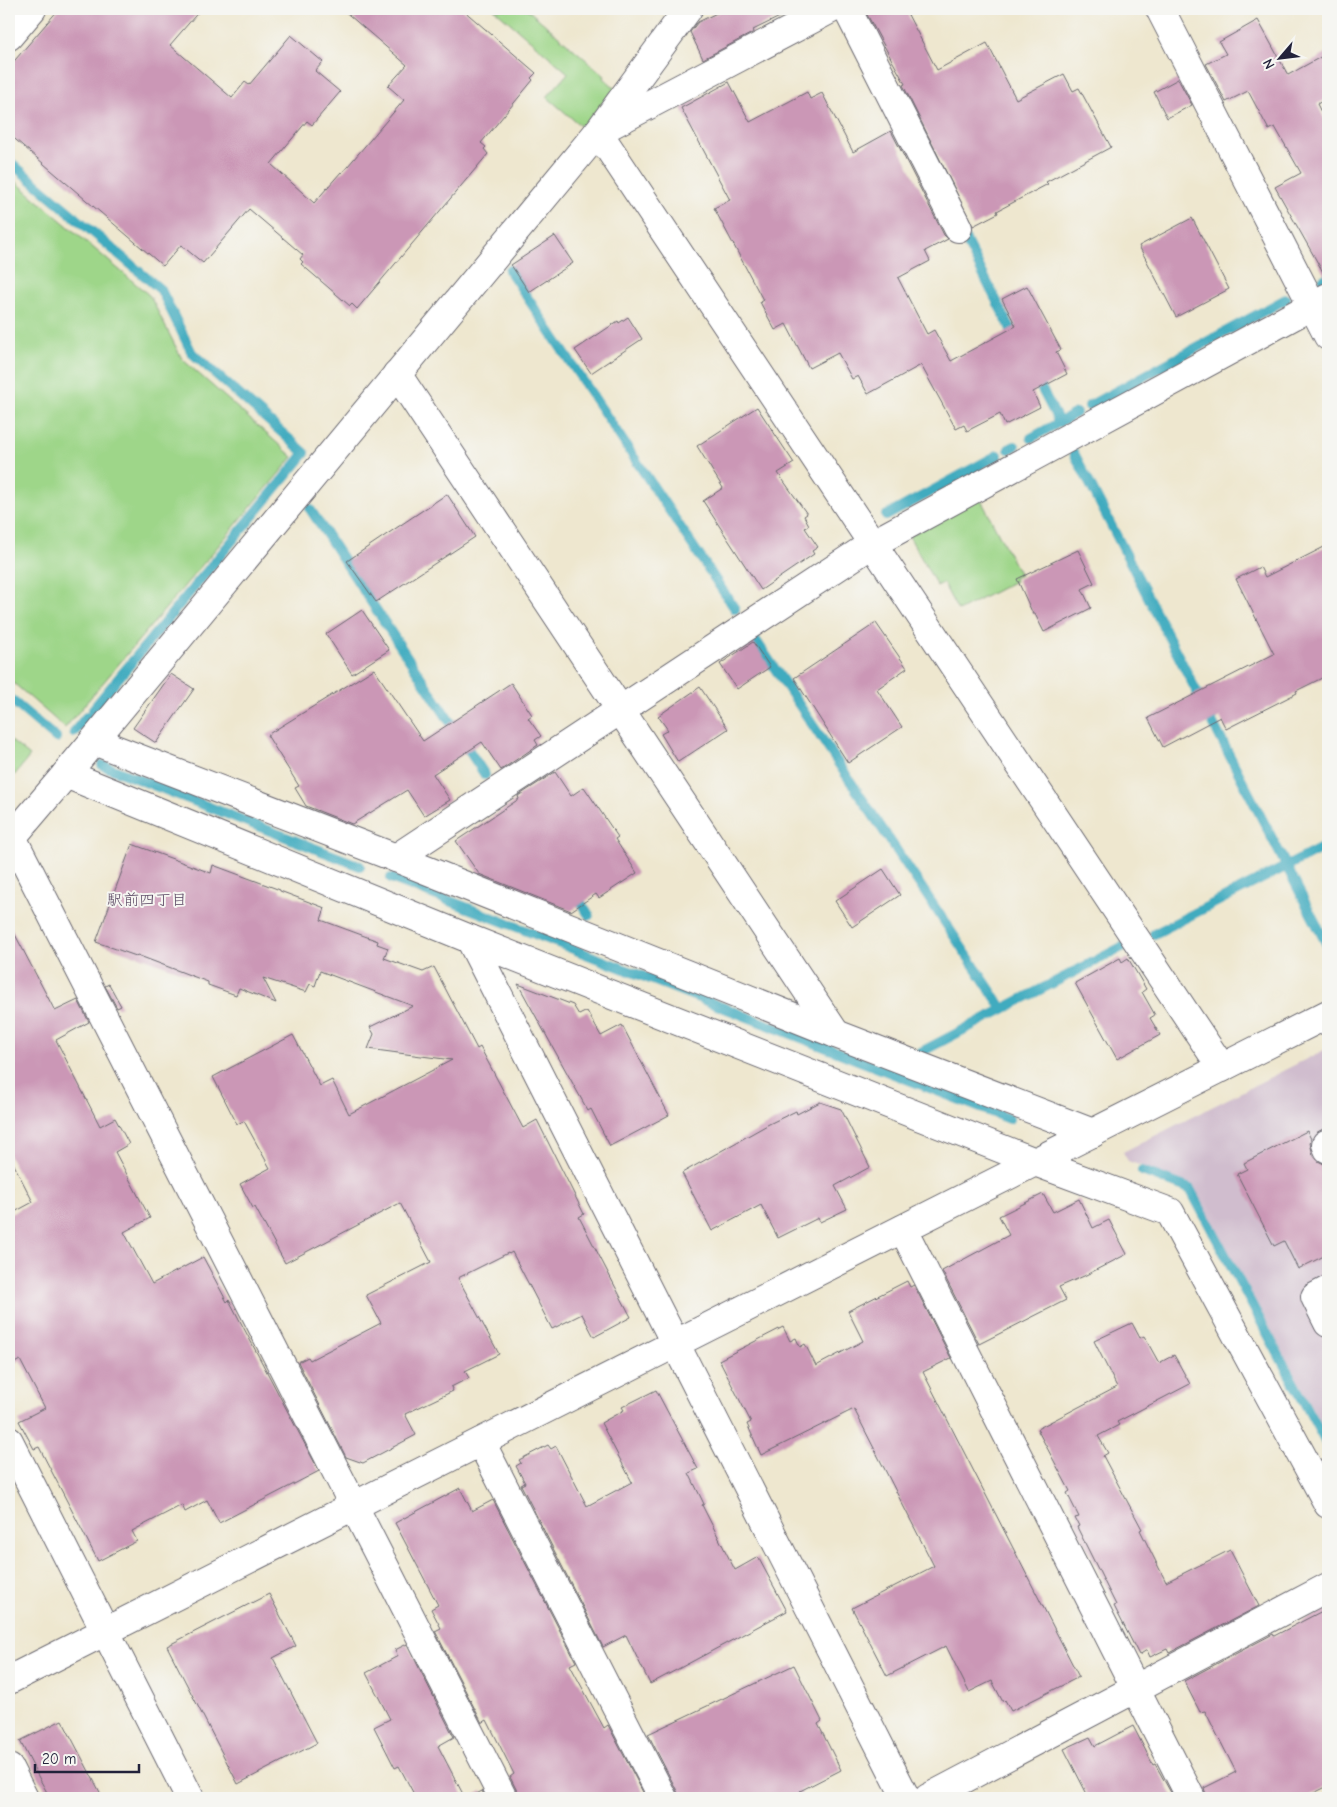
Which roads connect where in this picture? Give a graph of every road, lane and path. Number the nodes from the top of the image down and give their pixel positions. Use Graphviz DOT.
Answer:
graph roads {
  1 [pos="32,9"];
  2 [pos="688,9"];
  3 [pos="831,9"];
  4 [pos="847,9"];
  5 [pos="1160,9"];
  6 [pos="9,36"];
  7 [pos="598,132"];
  8 [pos="958,228"];
  9 [pos="1320,301"];
  10 [pos="1328,336"];
  11 [pos="397,374"];
  12 [pos="872,544"];
  13 [pos="620,710"];
  14 [pos="94,741"];
  15 [pos="66,774"];
  16 [pos="10,839"];
  17 [pos="396,858"];
  18 [pos="470,939"];
  19 [pos="1328,1016"];
  20 [pos="836,1034"];
  21 [pos="1222,1068"];
  22 [pos="1093,1133"];
  23 [pos="1328,1143"];
  24 [pos="1328,1149"];
  25 [pos="1035,1162"];
  26 [pos="903,1229"];
  27 [pos="1328,1290"];
  28 [pos="1328,1323"];
  29 [pos="675,1344"];
  30 [pos="9,1441"];
  31 [pos="481,1442"];
  32 [pos="1328,1504"];
  33 [pos="353,1506"];
  34 [pos="1328,1587"];
  35 [pos="105,1631"];
  36 [pos="9,1680"];
  37 [pos="1136,1689"];
  38 [pos="9,1768"];
  39 [pos="24,1798"];
  40 [pos="190,1798"];
  41 [pos="503,1798"];
  42 [pos="662,1798"];
  43 [pos="906,1798"];
  44 [pos="928,1798"];
  45 [pos="1191,1798"];
  1 -- 6 [label="street"];
  2 -- 7 [label="street"];
  3 -- 7 [label="street"];
  4 -- 8 [label="street"];
  5 -- 9 [label="street"];
  7 -- 11 [label="street"];
  7 -- 12 [label="street"];
  9 -- 10 [label="street"];
  9 -- 12 [label="street"];
  11 -- 13 [label="street"];
  11 -- 14 [label="street"];
  12 -- 13 [label="street"];
  12 -- 21 [label="street"];
  13 -- 17 [label="street"];
  13 -- 20 [label="street"];
  14 -- 15 [label="street"];
  14 -- 17 [label="street"];
  15 -- 16 [label="street"];
  15 -- 18 [label="street"];
  16 -- 33 [label="street"];
  17 -- 20 [label="street"];
  18 -- 25 [label="street"];
  18 -- 29 [label="street"];
  19 -- 21 [label="street"];
  20 -- 22 [label="street"];
  21 -- 22 [label="street"];
  22 -- 25 [label="street"];
  23 -- 24 [label="street"];
  25 -- 26 [label="street"];
  25 -- 32 [label="street"];
  26 -- 29 [label="street"];
  26 -- 37 [label="street"];
  27 -- 28 [label="street"];
  29 -- 31 [label="street"];
  29 -- 43 [label="street"];
  30 -- 35 [label="street"];
  31 -- 33 [label="street"];
  31 -- 42 [label="street"];
  33 -- 35 [label="street"];
  33 -- 41 [label="street"];
  34 -- 37 [label="street"];
  35 -- 36 [label="street"];
  35 -- 40 [label="street"];
  37 -- 44 [label="street"];
  37 -- 45 [label="street"];
  38 -- 39 [label="street"];
}
